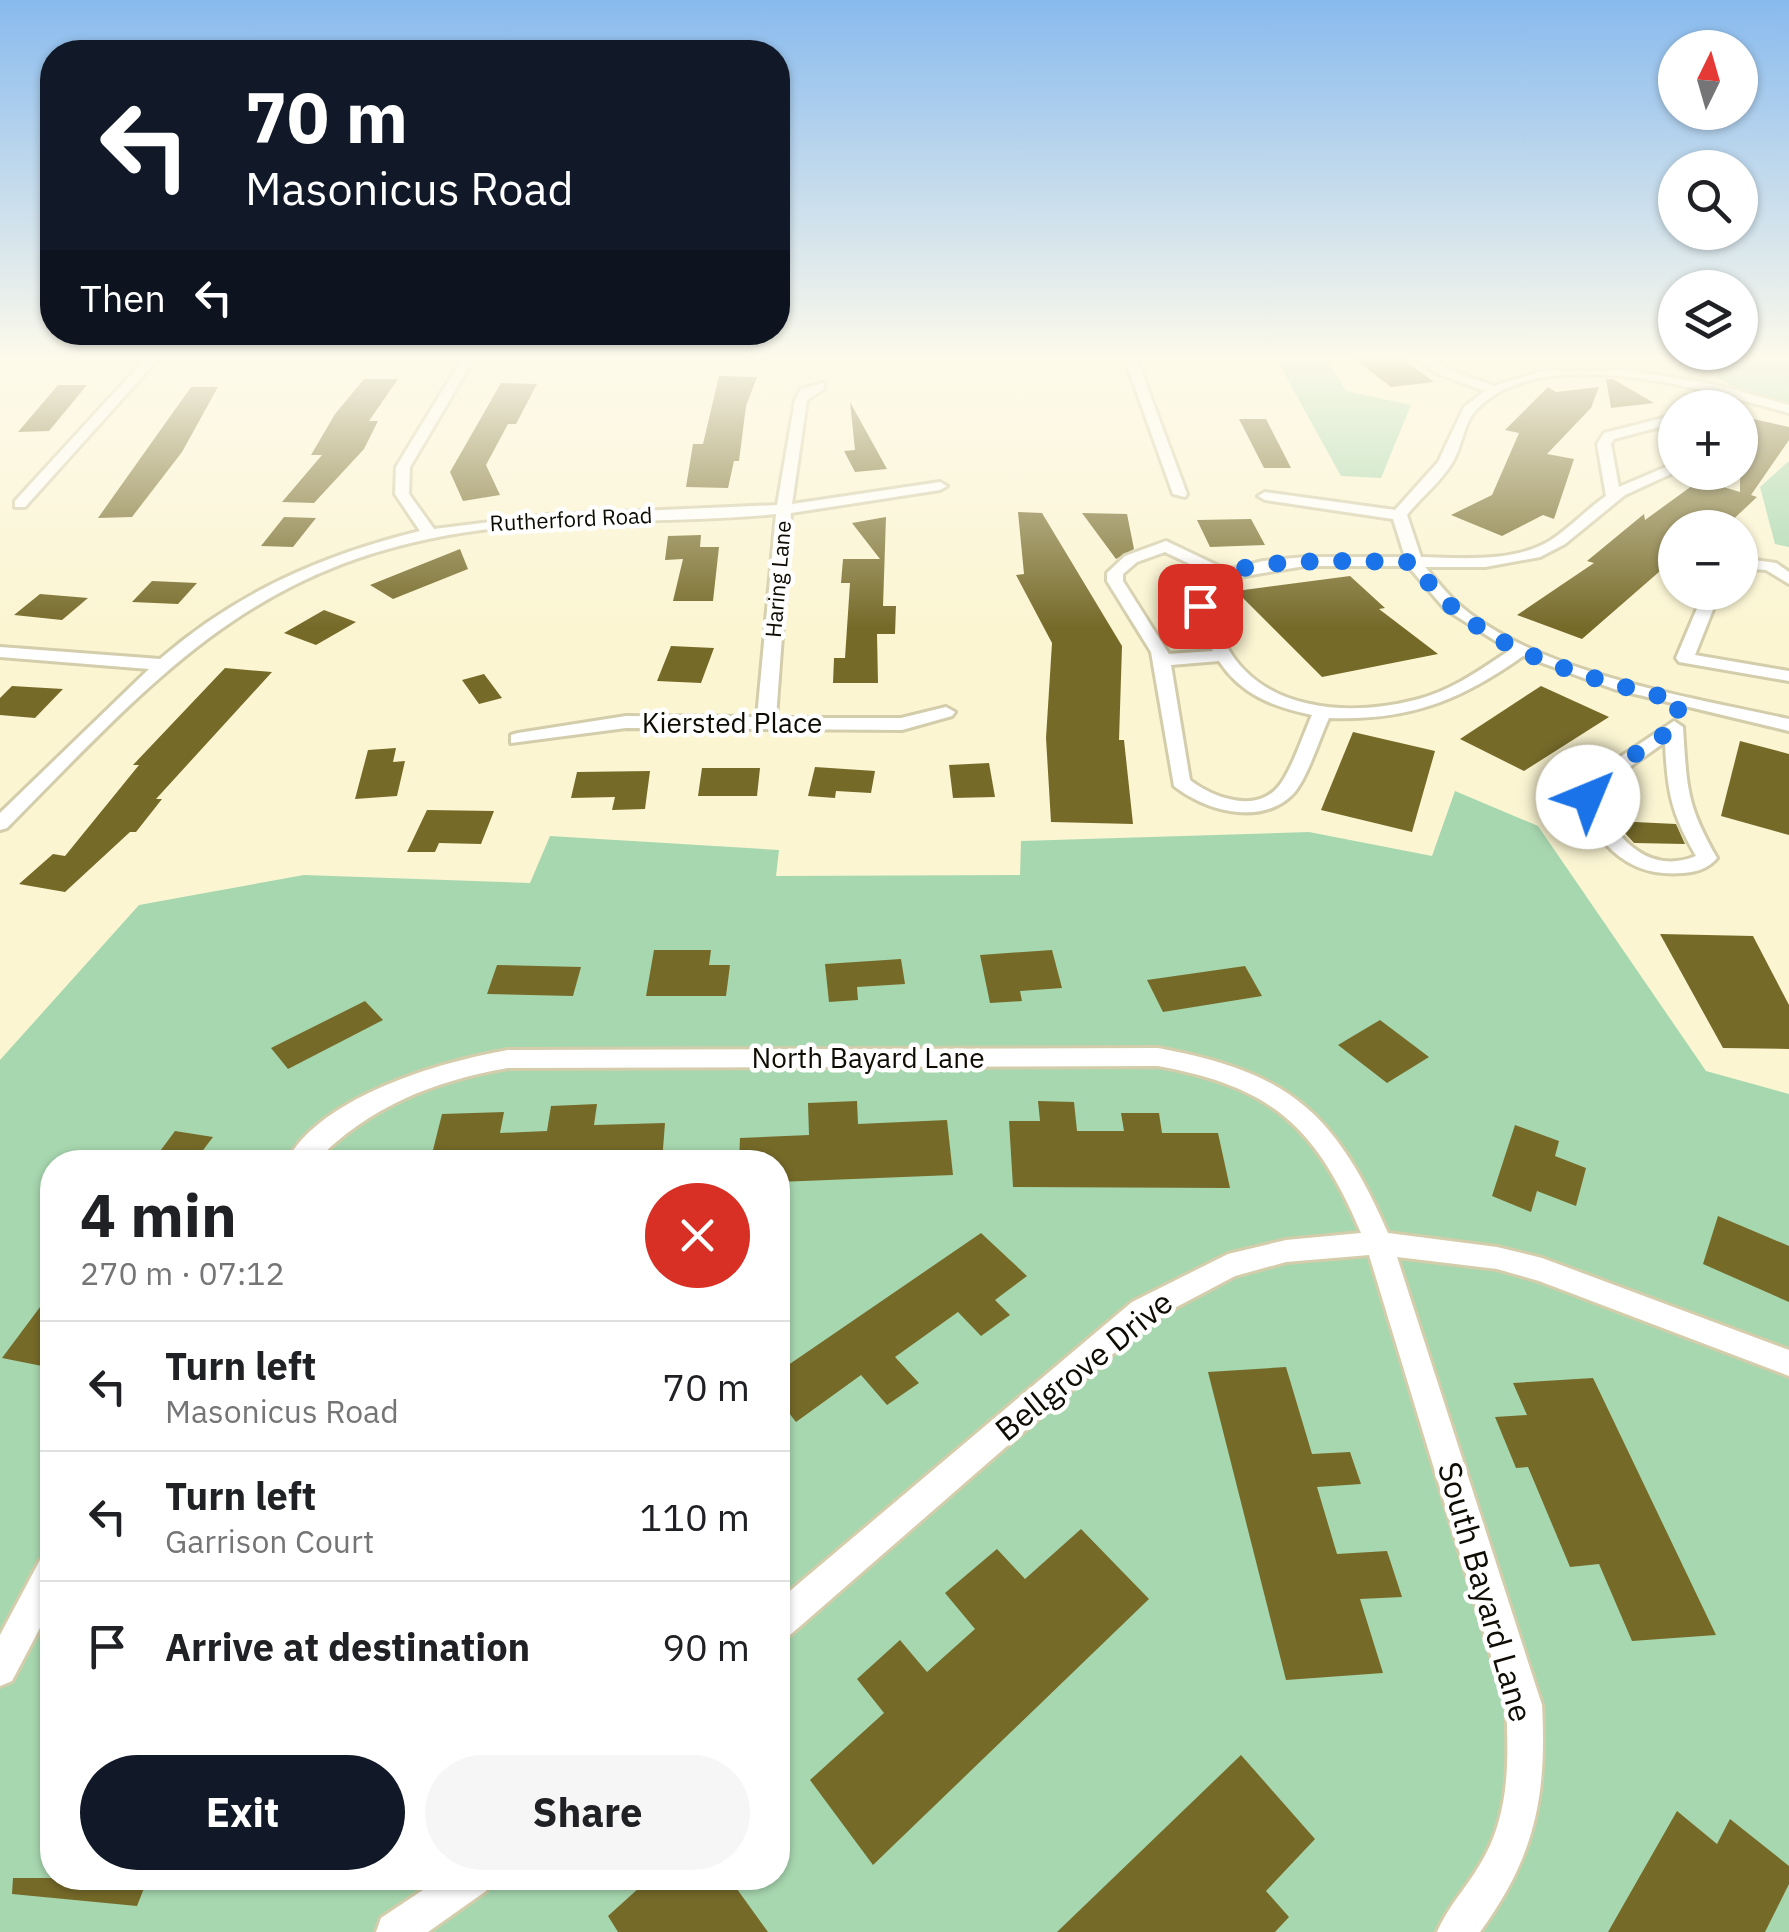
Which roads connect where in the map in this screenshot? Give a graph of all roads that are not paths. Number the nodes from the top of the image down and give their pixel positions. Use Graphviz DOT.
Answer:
graph roads {
  1 [pos="72,447"];
  2 [pos="415,447"];
  3 [pos="793,447"];
  4 [pos="1163,447"];
  5 [pos="1452,447"];
  6 [pos="1605,447"];
  7 [pos="1658,475"];
  8 [pos="940,486"];
  9 [pos="1180,494"];
  10 [pos="1266,496"];
  11 [pos="1613,496"];
  12 [pos="20,504"];
  13 [pos="784,510"];
  14 [pos="1399,516"];
  15 [pos="429,533"];
  16 [pos="1414,562"];
  17 [pos="1758,564"];
  18 [pos="1224,574"];
  19 [pos="1789,579"];
  20 [pos="1706,610"];
  21 [pos="1522,650"];
  22 [pos="0,652"];
  23 [pos="1223,656"];
  24 [pos="1162,660"];
  25 [pos="166,665"];
  26 [pos="1789,676"];
  27 [pos="1683,679"];
  28 [pos="1323,711"];
  29 [pos="946,712"];
  30 [pos="766,724"];
  31 [pos="1789,725"];
  32 [pos="1674,728"];
  33 [pos="518,739"];
  34 [pos="0,824"];
  35 [pos="312,1150"];
  36 [pos="1380,1243"];
  37 [pos="1789,1364"];
  38 [pos="40,1595"];
  39 [pos="790,1613"];
  40 [pos="0,1670"];
  41 [pos="456,1890"];
  42 [pos="406,1929"];
  43 [pos="1456,1932"];
  1 -- 12 [label="street"];
  2 -- 15 [label="street"];
  3 -- 13 [label="street, Haring Lane"];
  4 -- 9 [label="street"];
  5 -- 14 [label="street"];
  6 -- 11 [label="street"];
  7 -- 11 [label="street"];
  8 -- 13 [label="street, Rutherford Road"];
  10 -- 14 [label="street"];
  11 -- 16 [label="street"];
  13 -- 15 [label="street, Rutherford Road"];
  13 -- 30 [label="street, Haring Lane"];
  14 -- 16 [label="street"];
  15 -- 25 [label="street, Rutherford Road"];
  16 -- 18 [label="street"];
  16 -- 21 [label="street"];
  17 -- 19 [label="street"];
  18 -- 23 [label="street"];
  18 -- 24 [label="street"];
  20 -- 27 [label="street"];
  21 -- 27 [label="street"];
  21 -- 28 [label="street"];
  22 -- 25 [label="street"];
  23 -- 24 [label="street"];
  23 -- 28 [label="street"];
  24 -- 28 [label="street"];
  25 -- 34 [label="street, Rutherford Road"];
  26 -- 27 [label="street"];
  27 -- 31 [label="street"];
  27 -- 32 [label="street"];
  29 -- 30 [label="street, Kiersted Place"];
  30 -- 33 [label="street, Kiersted Place"];
  32 -- 32 [label="street"];
  35 -- 36 [label="street, North Bayard Lane"];
  36 -- 37 [label="street, Bellgrove Drive"];
  36 -- 39 [label="street, Bellgrove Drive"];
  36 -- 43 [label="street, South Bayard Lane"];
  38 -- 40 [label="street"];
  41 -- 42 [label="street"];
}
